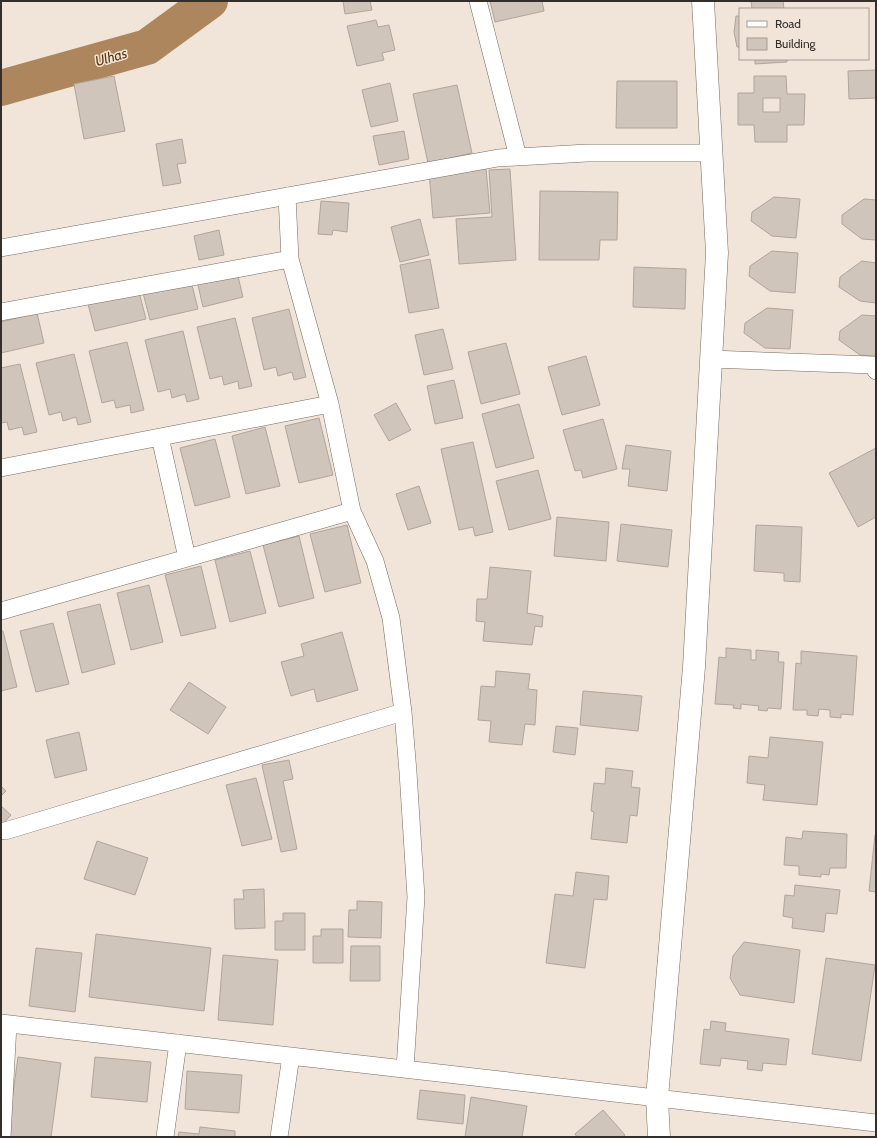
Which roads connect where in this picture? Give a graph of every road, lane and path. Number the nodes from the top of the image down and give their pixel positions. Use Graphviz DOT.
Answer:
graph roads {
  1 [pos="478,1"];
  2 [pos="703,1"];
  3 [pos="712,153"];
  4 [pos="518,157"];
  5 [pos="287,196"];
  6 [pos="1,248"];
  7 [pos="290,259"];
  8 [pos="1,312"];
  9 [pos="711,359"];
  10 [pos="876,371"];
  11 [pos="330,404"];
  12 [pos="160,437"];
  13 [pos="1,468"];
  14 [pos="352,511"];
  15 [pos="187,558"];
  16 [pos="1,611"];
  17 [pos="403,712"];
  18 [pos="5,831"];
  19 [pos="4,1024"];
  20 [pos="178,1043"];
  21 [pos="292,1056"];
  22 [pos="405,1069"];
  23 [pos="657,1098"];
  24 [pos="876,1123"];
  25 [pos="2,1137"];
  26 [pos="165,1137"];
  27 [pos="278,1137"];
  28 [pos="659,1137"];
  1 -- 4 [label="street"];
  2 -- 3 [label="street"];
  3 -- 4 [label="street"];
  3 -- 9 [label="street"];
  4 -- 5 [label="street"];
  5 -- 6 [label="street"];
  5 -- 7 [label="street"];
  7 -- 8 [label="street"];
  7 -- 11 [label="street"];
  9 -- 10 [label="street"];
  9 -- 23 [label="street"];
  11 -- 12 [label="street"];
  11 -- 14 [label="street"];
  12 -- 13 [label="street"];
  12 -- 15 [label="street"];
  14 -- 15 [label="street"];
  14 -- 17 [label="street"];
  15 -- 16 [label="street"];
  17 -- 18 [label="street"];
  17 -- 22 [label="street"];
  19 -- 20 [label="street"];
  19 -- 25 [label="street"];
  20 -- 21 [label="street"];
  20 -- 26 [label="street"];
  21 -- 22 [label="street"];
  21 -- 27 [label="street"];
  22 -- 23 [label="street"];
  23 -- 24 [label="street"];
  23 -- 28 [label="street"];
}
